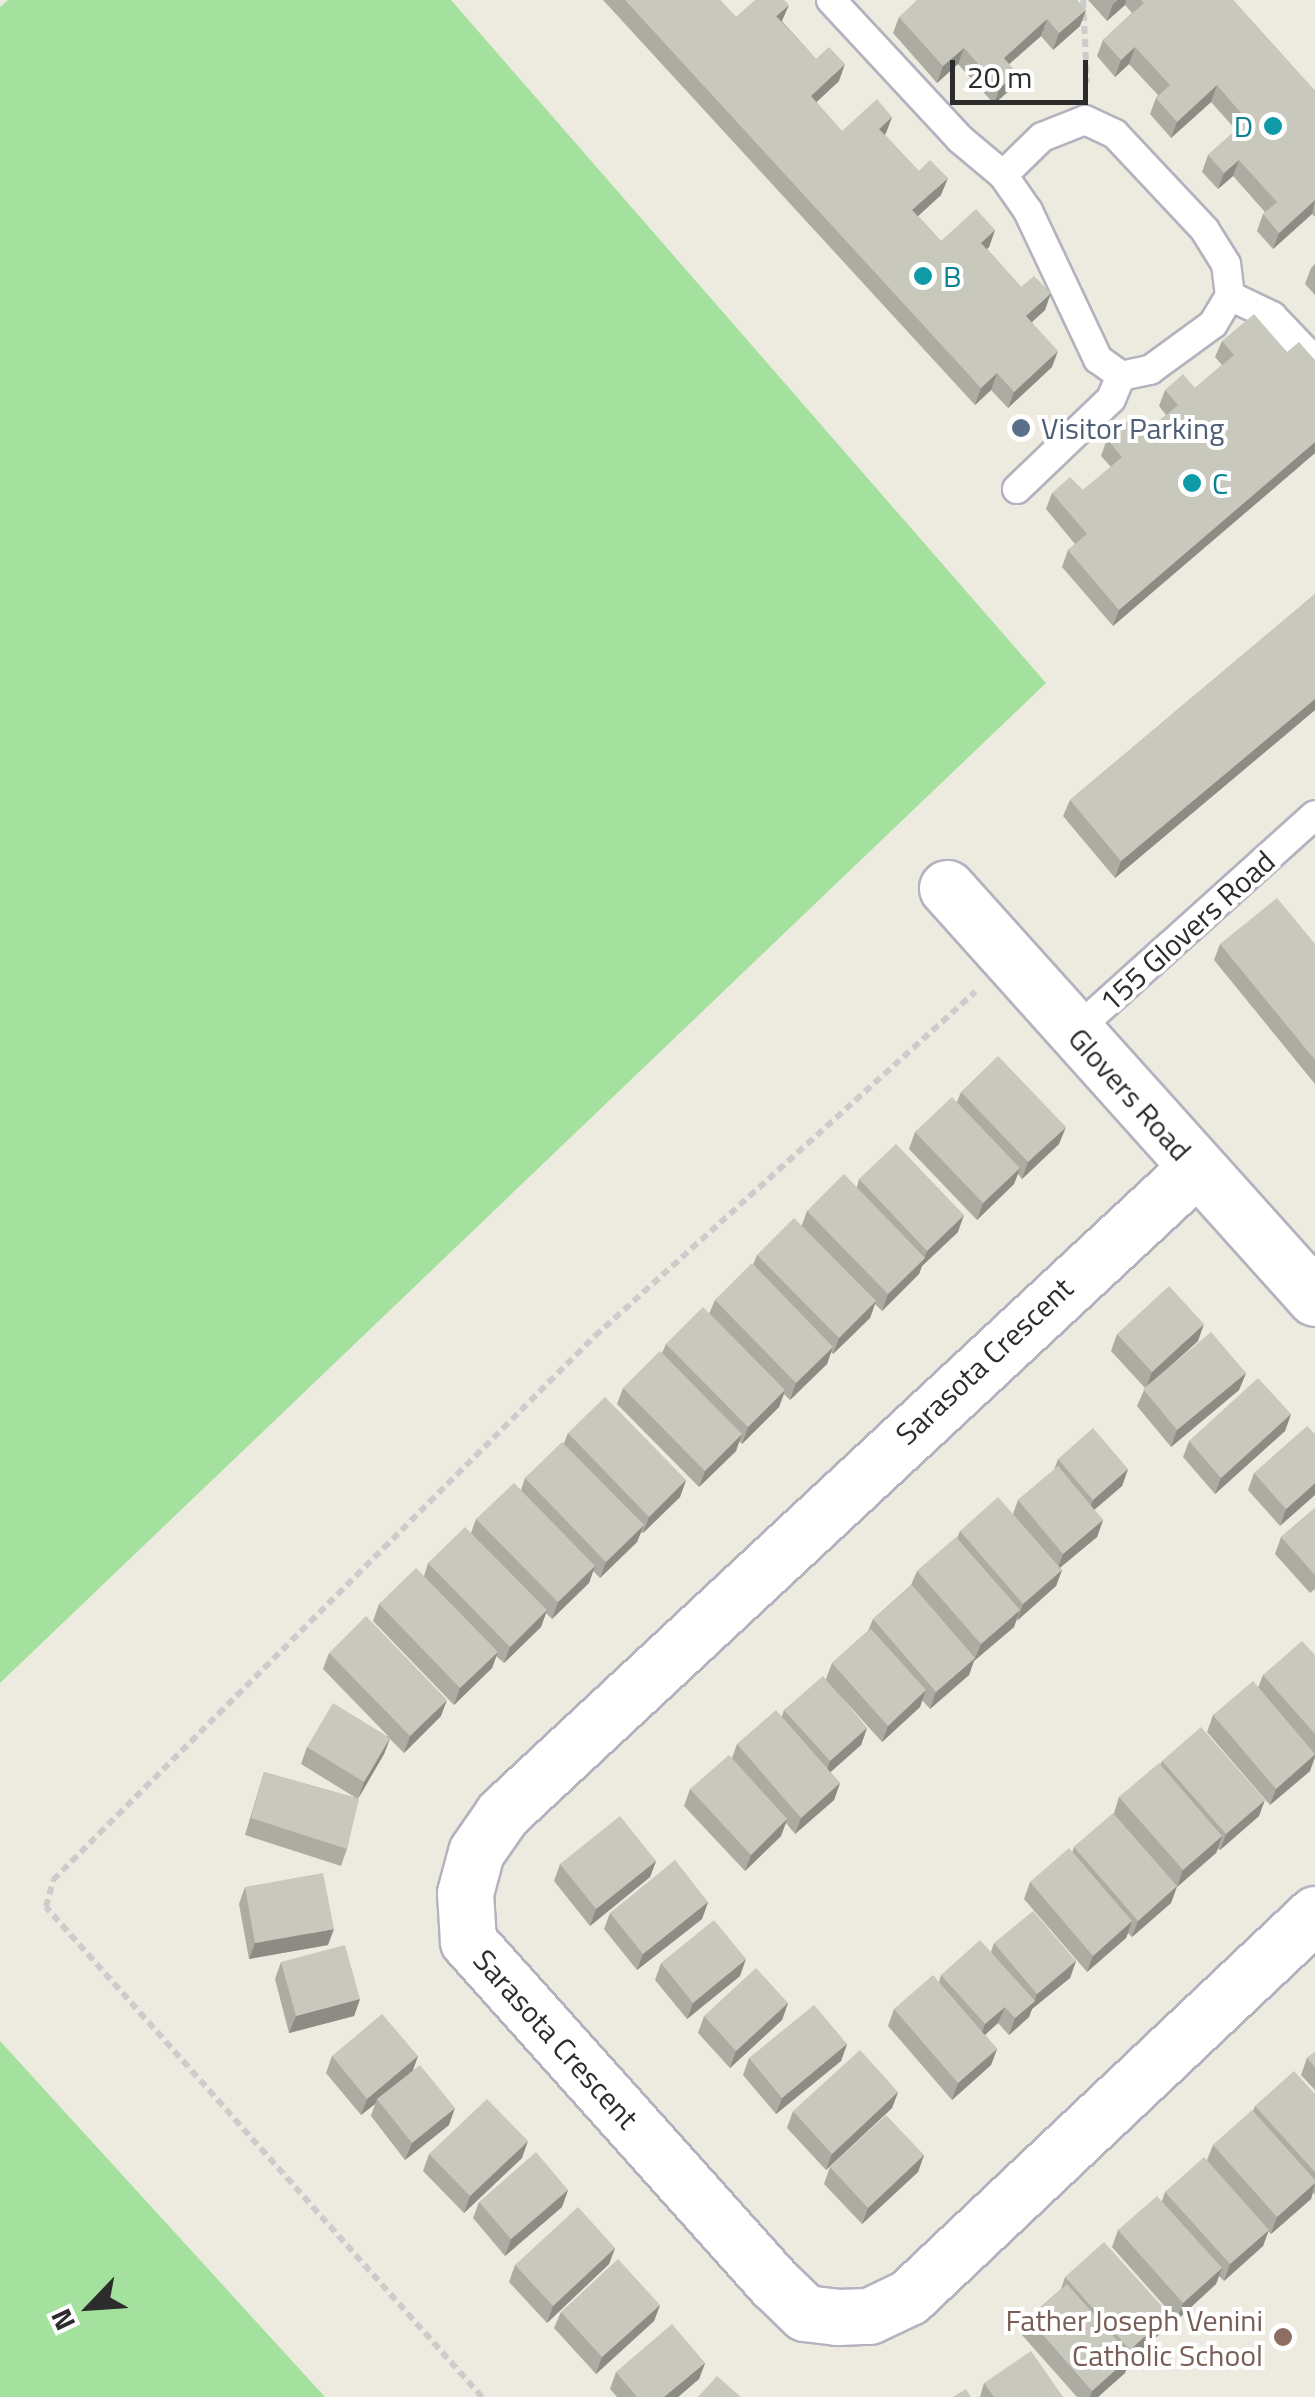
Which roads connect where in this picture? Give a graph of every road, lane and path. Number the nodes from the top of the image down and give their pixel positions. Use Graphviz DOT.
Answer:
graph roads {
  1 [pos="831,0"];
  2 [pos="1083,0"];
  3 [pos="1084,120"];
  4 [pos="1003,175"];
  5 [pos="1230,296"];
  6 [pos="1315,361"];
  7 [pos="1121,376"];
  8 [pos="1016,489"];
  9 [pos="1310,830"];
  10 [pos="947,888"];
  11 [pos="1011,960"];
  12 [pos="1074,1032"];
  13 [pos="1196,1168"];
  14 [pos="1315,1298"];
  15 [pos="1315,1914"];
  16 [pos="482,2397"];
  1 -- 4 [label="lane"];
  2 -- 3 [label="path"];
  3 -- 4 [label="lane"];
  3 -- 5 [label="lane"];
  4 -- 7 [label="lane"];
  5 -- 6 [label="lane"];
  5 -- 7 [label="lane"];
  7 -- 8 [label="lane"];
  9 -- 12 [label="lane, 155 Glovers Road"];
  10 -- 11 [label="street, Glovers Road"];
  11 -- 12 [label="street, Glovers Road"];
  11 -- 16 [label="path"];
  12 -- 13 [label="street, Glovers Road"];
  13 -- 14 [label="street, Glovers Road"];
  13 -- 15 [label="street, Sarasota Crescent"];
}
